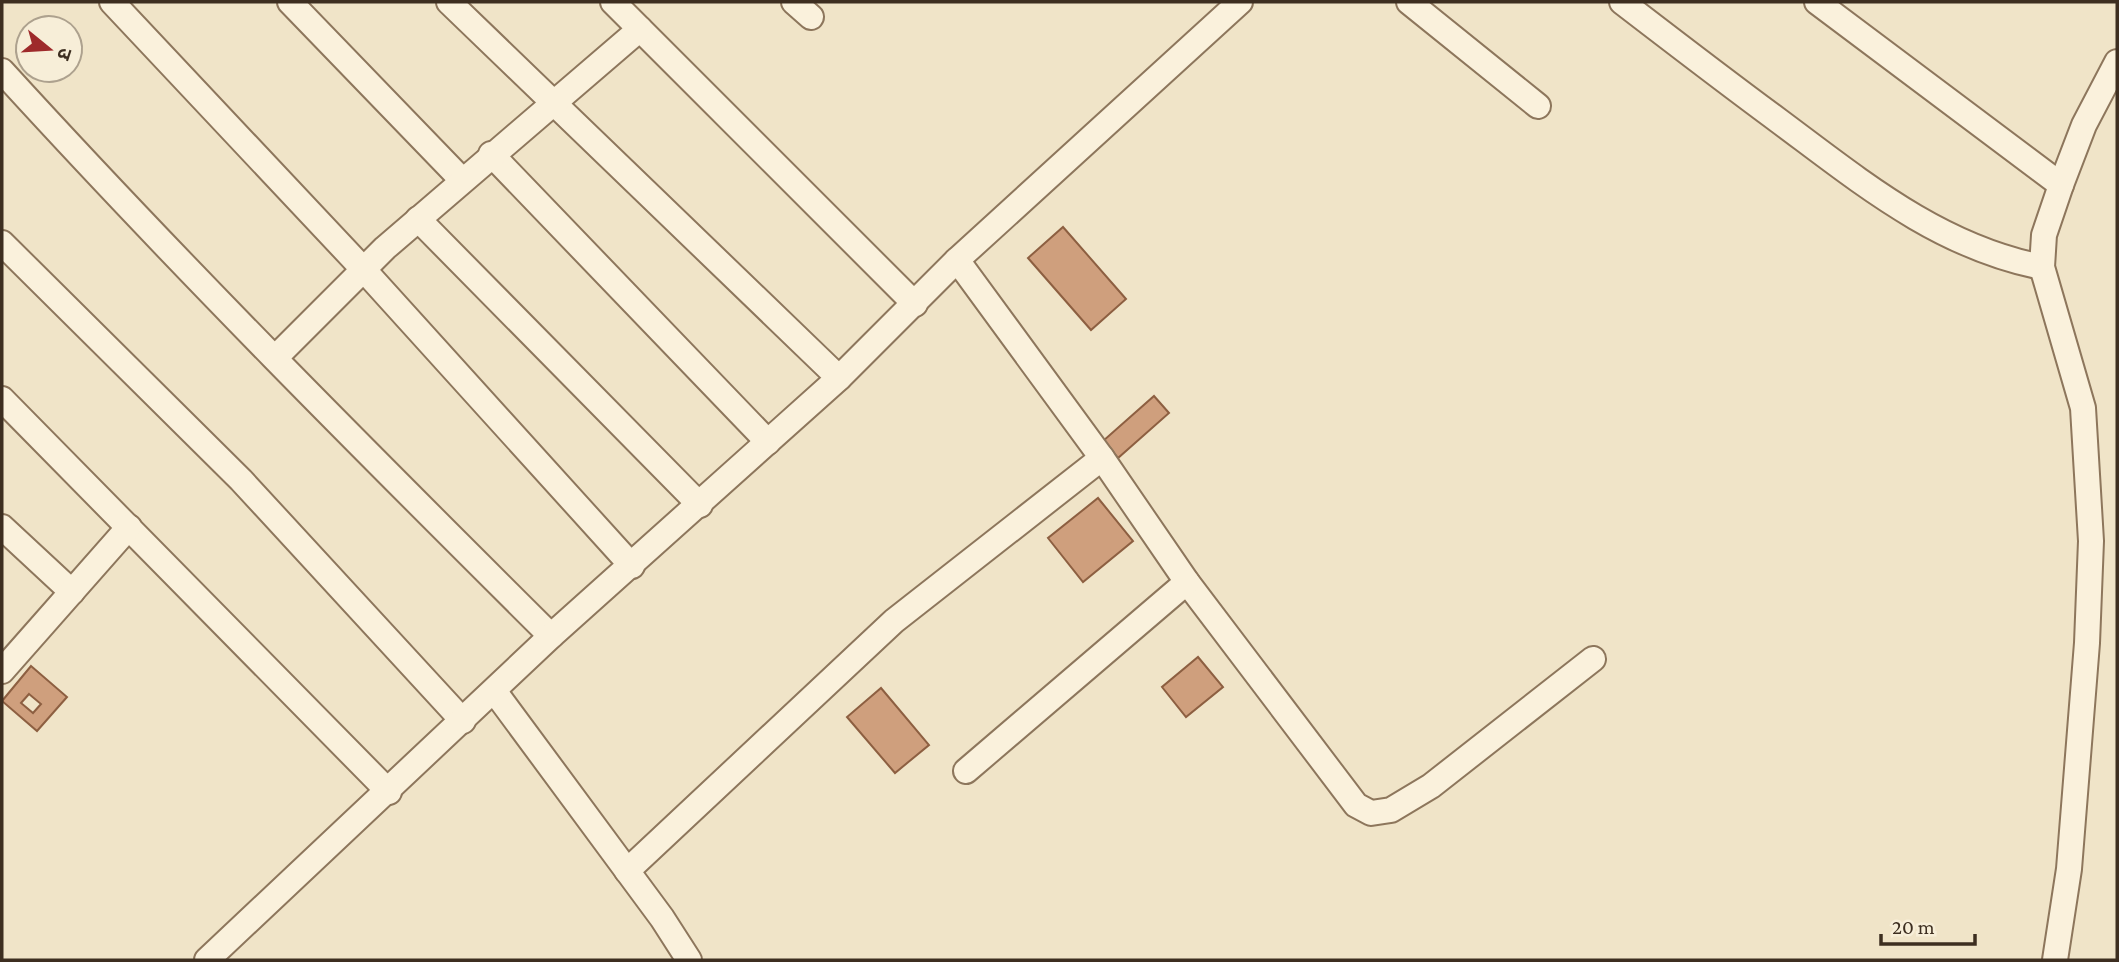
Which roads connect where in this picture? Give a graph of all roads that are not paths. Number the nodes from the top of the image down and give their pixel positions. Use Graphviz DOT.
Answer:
graph roads {
  1 [pos="112,2"];
  2 [pos="290,2"];
  3 [pos="449,2"];
  4 [pos="613,2"];
  5 [pos="1240,2"];
  6 [pos="1409,2"];
  7 [pos="1622,2"];
  8 [pos="1817,2"];
  9 [pos="640,29"];
  10 [pos="2117,62"];
  11 [pos="2,71"];
  12 [pos="555,104"];
  13 [pos="1538,106"];
  14 [pos="491,155"];
  15 [pos="462,180"];
  16 [pos="2061,185"];
  17 [pos="418,219"];
  18 [pos="2,243"];
  19 [pos="957,260"];
  20 [pos="2042,267"];
  21 [pos="364,270"];
  22 [pos="915,304"];
  23 [pos="275,358"];
  24 [pos="839,378"];
  25 [pos="2,399"];
  26 [pos="768,442"];
  27 [pos="1102,458"];
  28 [pos="700,505"];
  29 [pos="2,527"];
  30 [pos="129,527"];
  31 [pos="632,566"];
  32 [pos="1187,582"];
  33 [pos="72,592"];
  34 [pos="551,636"];
  35 [pos="1593,659"];
  36 [pos="2,671"];
  37 [pos="495,692"];
  38 [pos="463,721"];
  39 [pos="966,771"];
  40 [pos="388,792"];
  41 [pos="627,871"];
  42 [pos="207,960"];
  43 [pos="689,960"];
  44 [pos="2055,960"];
  1 -- 21 [label="street"];
  2 -- 15 [label="street"];
  3 -- 12 [label="street"];
  4 -- 9 [label="street"];
  5 -- 19 [label="street"];
  6 -- 13 [label="street"];
  7 -- 20 [label="street"];
  8 -- 16 [label="street"];
  9 -- 12 [label="street"];
  9 -- 22 [label="street"];
  10 -- 16 [label="street"];
  11 -- 23 [label="street"];
  12 -- 14 [label="street"];
  12 -- 24 [label="street"];
  14 -- 15 [label="street"];
  14 -- 26 [label="street"];
  15 -- 17 [label="street"];
  16 -- 20 [label="street"];
  17 -- 21 [label="street"];
  17 -- 28 [label="street"];
  18 -- 38 [label="street"];
  19 -- 22 [label="street"];
  19 -- 27 [label="street"];
  20 -- 44 [label="street"];
  21 -- 23 [label="street"];
  21 -- 31 [label="street"];
  22 -- 24 [label="street"];
  23 -- 34 [label="street"];
  24 -- 26 [label="street"];
  25 -- 30 [label="street"];
  26 -- 28 [label="street"];
  27 -- 32 [label="street"];
  27 -- 41 [label="street"];
  28 -- 31 [label="street"];
  29 -- 33 [label="street"];
  30 -- 33 [label="street"];
  30 -- 40 [label="street"];
  31 -- 34 [label="street"];
  32 -- 35 [label="street"];
  32 -- 39 [label="street"];
  33 -- 36 [label="street"];
  34 -- 37 [label="street"];
  37 -- 38 [label="street"];
  37 -- 41 [label="street"];
  38 -- 40 [label="street"];
  40 -- 42 [label="street"];
  41 -- 43 [label="street"];
}
